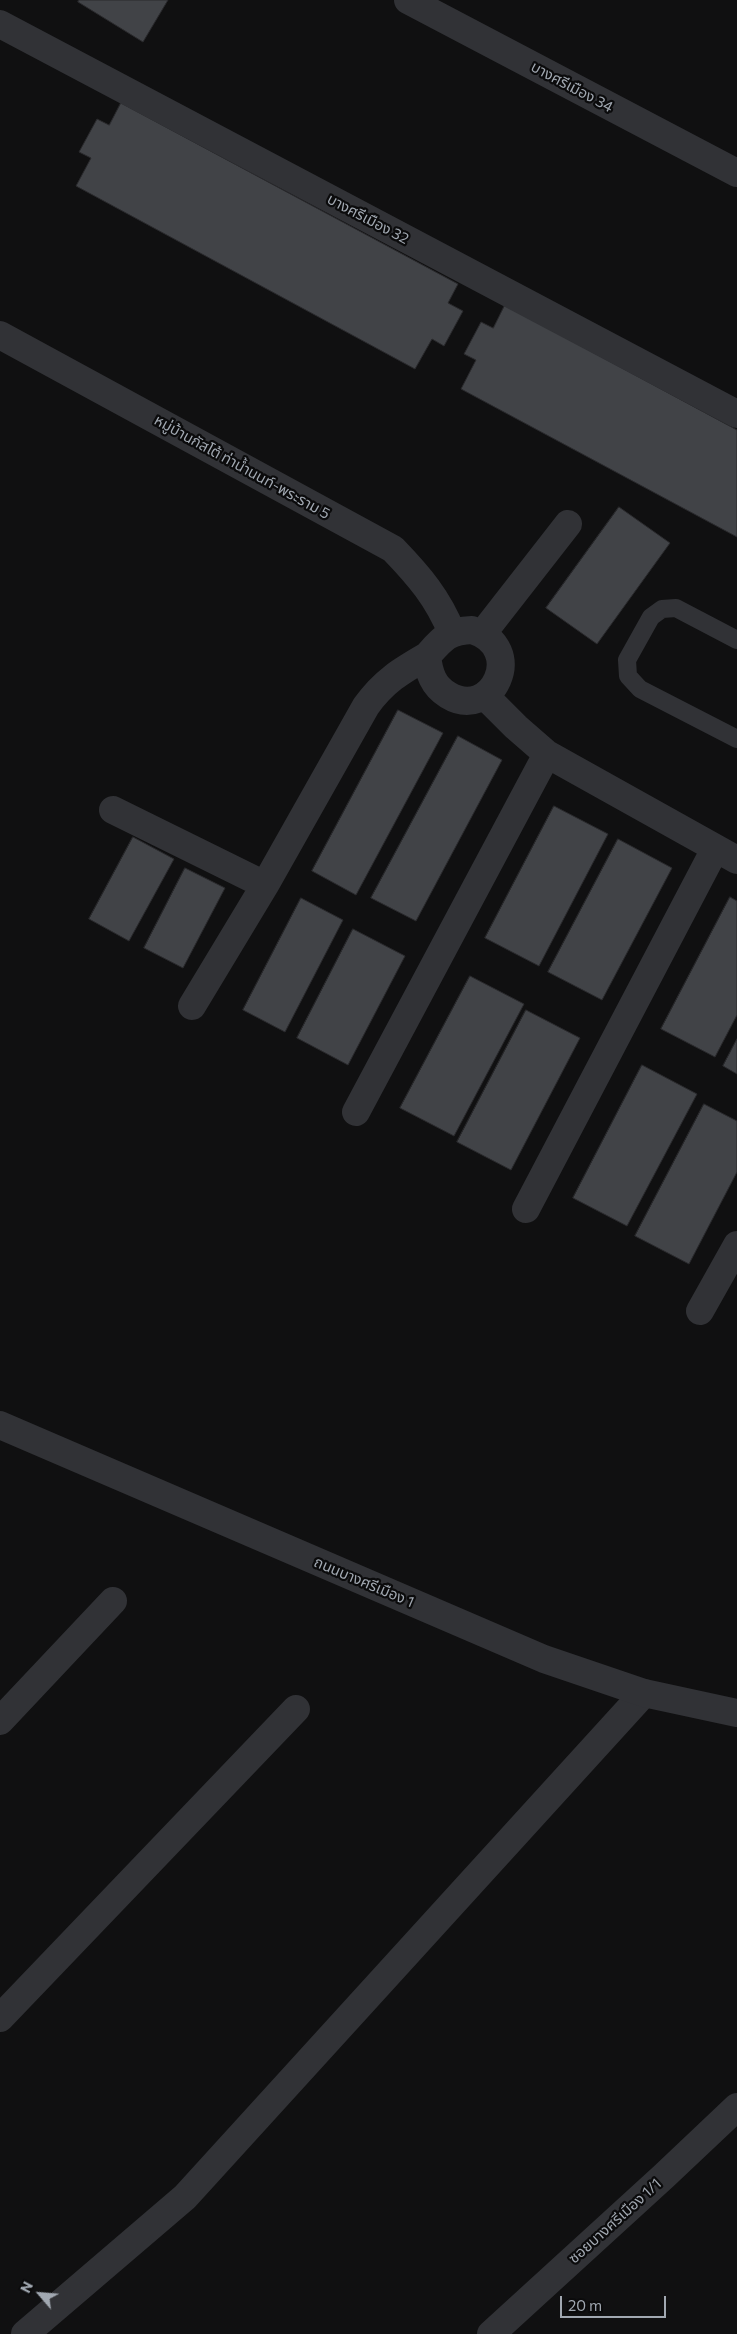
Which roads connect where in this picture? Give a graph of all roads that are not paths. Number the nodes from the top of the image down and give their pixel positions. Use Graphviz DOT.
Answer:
graph roads {
  1 [pos="408,0"];
  2 [pos="0,24"];
  3 [pos="737,173"];
  4 [pos="0,335"];
  5 [pos="737,414"];
  6 [pos="568,524"];
  7 [pos="452,633"];
  8 [pos="483,633"];
  9 [pos="737,640"];
  10 [pos="428,656"];
  11 [pos="485,696"];
  12 [pos="737,739"];
  13 [pos="547,754"];
  14 [pos="113,810"];
  15 [pos="726,855"];
  16 [pos="265,885"];
  17 [pos="192,1006"];
  18 [pos="356,1112"];
  19 [pos="526,1209"];
  20 [pos="737,1245"];
  21 [pos="700,1311"];
  22 [pos="0,1425"];
  23 [pos="113,1602"];
  24 [pos="644,1693"];
  25 [pos="296,1709"];
  26 [pos="737,1713"];
  27 [pos="0,1721"];
  28 [pos="0,2018"];
  29 [pos="737,2107"];
  30 [pos="25,2334"];
  31 [pos="491,2334"];
  1 -- 3 [label="street, บางศรีเมือง 34"];
  2 -- 5 [label="street, บางศรีเมือง 32"];
  4 -- 7 [label="street, หมู่บ้านกัสโต้ ท่าน้ำนนท์-พระราม 5"];
  6 -- 8 [label="street"];
  7 -- 8 [label="street"];
  7 -- 10 [label="street"];
  8 -- 11 [label="street"];
  9 -- 12 [label="lane"];
  10 -- 11 [label="street"];
  10 -- 16 [label="street"];
  11 -- 13 [label="street"];
  13 -- 15 [label="street"];
  13 -- 18 [label="street"];
  14 -- 16 [label="street"];
  15 -- 19 [label="street"];
  16 -- 17 [label="street"];
  20 -- 21 [label="street"];
  22 -- 24 [label="street, ถนนบางศรีเมือง 1"];
  23 -- 27 [label="street"];
  24 -- 26 [label="street, ถนนบางศรีเมือง 1"];
  24 -- 30 [label="street"];
  25 -- 28 [label="street"];
  29 -- 31 [label="street, ซอยบางศรีเมือง 1/1"];
}
